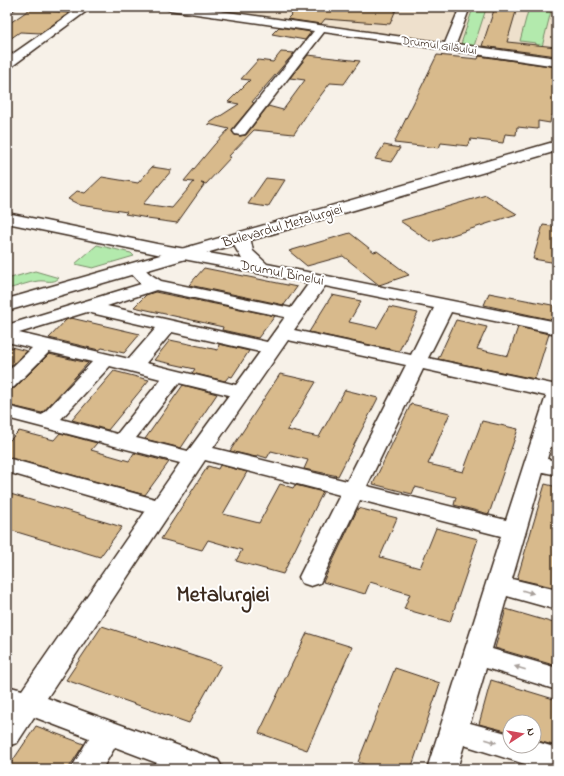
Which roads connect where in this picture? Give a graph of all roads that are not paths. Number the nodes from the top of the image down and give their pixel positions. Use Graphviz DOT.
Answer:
graph roads {
  1 [pos="12,7"];
  2 [pos="86,7"];
  3 [pos="169,7"];
  4 [pos="242,7"];
  5 [pos="464,7"];
  6 [pos="7,10"];
  7 [pos="232,16"];
  8 [pos="321,29"];
  9 [pos="449,47"];
  10 [pos="557,62"];
  11 [pos="7,64"];
  12 [pos="240,131"];
  13 [pos="557,146"];
  14 [pos="7,218"];
  15 [pos="242,237"];
  16 [pos="183,254"];
  17 [pos="134,268"];
  18 [pos="262,268"];
  19 [pos="320,280"];
  20 [pos="155,285"];
  21 [pos="7,305"];
  22 [pos="445,305"];
  23 [pos="85,306"];
  24 [pos="296,314"];
  25 [pos="168,325"];
  26 [pos="557,328"];
  27 [pos="7,331"];
  28 [pos="7,336"];
  29 [pos="277,341"];
  30 [pos="45,345"];
  31 [pos="105,360"];
  32 [pos="417,362"];
  33 [pos="134,366"];
  34 [pos="174,376"];
  35 [pos="7,383"];
  36 [pos="242,392"];
  37 [pos="557,392"];
  38 [pos="9,416"];
  39 [pos="553,418"];
  40 [pos="47,422"];
  41 [pos="122,442"];
  42 [pos="197,456"];
  43 [pos="535,463"];
  44 [pos="7,465"];
  45 [pos="557,468"];
  46 [pos="353,490"];
  47 [pos="160,508"];
  48 [pos="514,531"];
  49 [pos="311,577"];
  50 [pos="498,584"];
  51 [pos="557,600"];
  52 [pos="477,655"];
  53 [pos="557,679"];
  54 [pos="17,700"];
  55 [pos="454,730"];
  56 [pos="108,733"];
  57 [pos="7,734"];
  58 [pos="557,762"];
  59 [pos="202,768"];
  60 [pos="86,769"];
  61 [pos="442,769"];
  1 -- 6 [label="street"];
  2 -- 11 [label="street"];
  3 -- 7 [label="street, Drumul Gilăului"];
  4 -- 7 [label="street"];
  5 -- 9 [label="street"];
  7 -- 8 [label="street, Drumul Gilăului"];
  8 -- 9 [label="street, Drumul Gilăului"];
  8 -- 12 [label="street"];
  9 -- 10 [label="street, Drumul Gilăului"];
  13 -- 15 [label="main road, Bulevardul Metalurgiei"];
  14 -- 16 [label="street, Drumul Binelui"];
  15 -- 16 [label="main road, Bulevardul Metalurgiei"];
  15 -- 18 [label="street"];
  16 -- 17 [label="main road, Bulevardul Metalurgiei"];
  16 -- 18 [label="street, Drumul Binelui"];
  17 -- 20 [label="street"];
  17 -- 21 [label="main road, Bulevardul Metalurgiei"];
  18 -- 19 [label="street, Drumul Binelui"];
  19 -- 22 [label="street, Drumul Binelui"];
  19 -- 24 [label="street"];
  20 -- 23 [label="street"];
  20 -- 24 [label="street"];
  22 -- 26 [label="street, Drumul Binelui"];
  22 -- 32 [label="street"];
  23 -- 25 [label="street"];
  23 -- 27 [label="street"];
  24 -- 29 [label="street"];
  25 -- 29 [label="street"];
  25 -- 33 [label="street"];
  28 -- 30 [label="street"];
  29 -- 32 [label="street"];
  29 -- 36 [label="street"];
  30 -- 31 [label="street"];
  30 -- 35 [label="street"];
  31 -- 33 [label="street"];
  31 -- 40 [label="street"];
  32 -- 37 [label="street"];
  32 -- 46 [label="street"];
  33 -- 34 [label="street"];
  34 -- 36 [label="street"];
  34 -- 41 [label="street"];
  36 -- 42 [label="street"];
  37 -- 39 [label="street"];
  38 -- 40 [label="street"];
  39 -- 43 [label="street"];
  40 -- 41 [label="street"];
  41 -- 42 [label="street"];
  42 -- 46 [label="street"];
  42 -- 47 [label="street"];
  43 -- 45 [label="street"];
  43 -- 48 [label="street"];
  44 -- 47 [label="street"];
  46 -- 48 [label="street"];
  46 -- 49 [label="street"];
  47 -- 54 [label="street"];
  48 -- 50 [label="street"];
  50 -- 51 [label="street, one-way"];
  50 -- 52 [label="street"];
  53 -- 52 [label="street, one-way"];
  52 -- 55 [label="street"];
  54 -- 56 [label="street"];
  54 -- 57 [label="street"];
  55 -- 58 [label="street, one-way"];
  55 -- 61 [label="street"];
  56 -- 59 [label="street"];
  56 -- 60 [label="street"];
}
